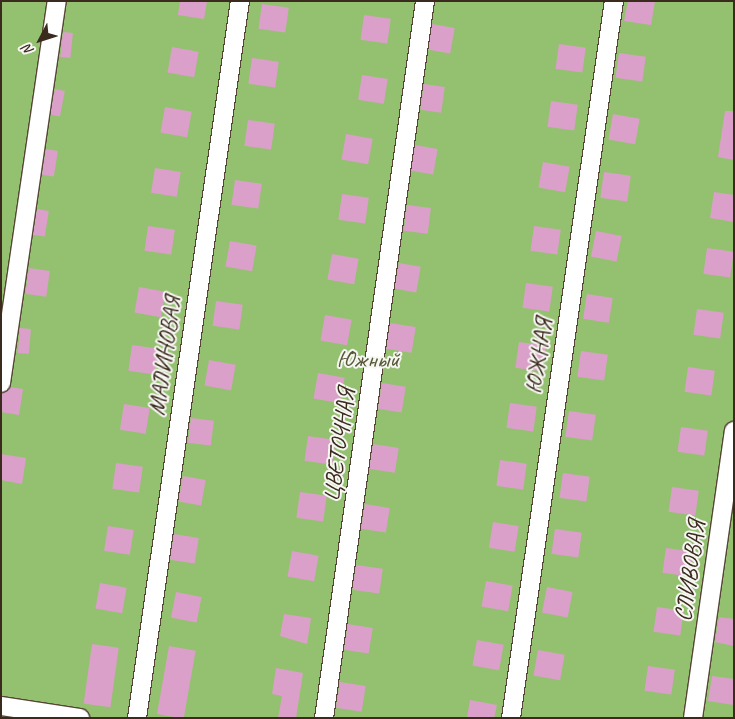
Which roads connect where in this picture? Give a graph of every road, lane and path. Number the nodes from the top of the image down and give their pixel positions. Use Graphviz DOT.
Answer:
graph roads {
  1 [pos="57,1"];
  2 [pos="240,1"];
  3 [pos="425,1"];
  4 [pos="614,1"];
  5 [pos="1,382"];
  6 [pos="734,431"];
  7 [pos="1,706"];
  8 [pos="80,718"];
  9 [pos="137,718"];
  10 [pos="324,718"];
  11 [pos="511,718"];
  12 [pos="693,718"];
  1 -- 5 [label="street"];
  2 -- 9 [label="street, МАЛИНОВАЯ"];
  3 -- 10 [label="street, ЦВЕТОЧНАЯ"];
  4 -- 11 [label="street, ЮЖНАЯ"];
  6 -- 12 [label="street, СЛИВОВАЯ"];
  7 -- 8 [label="street"];
}
